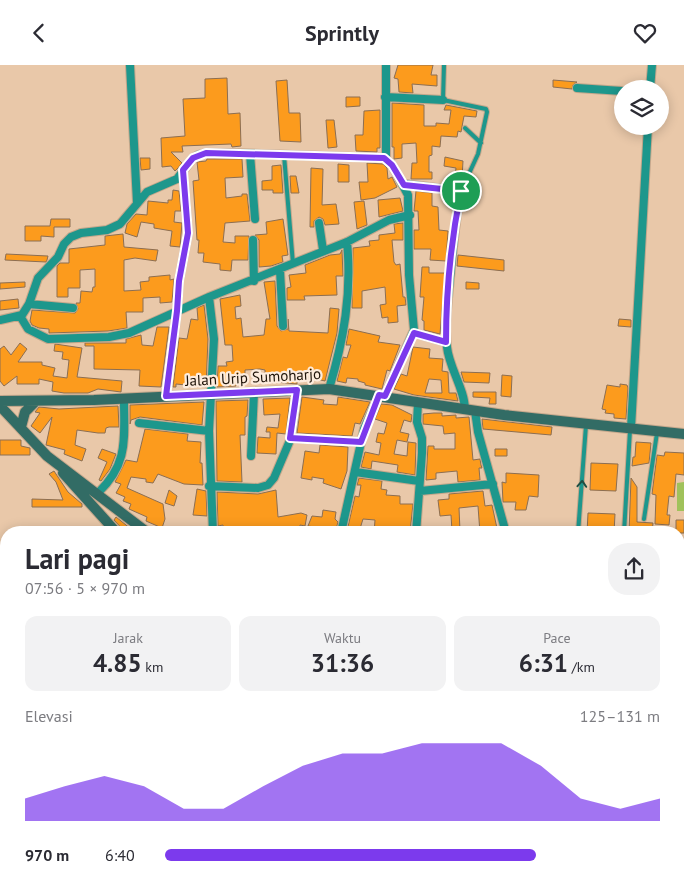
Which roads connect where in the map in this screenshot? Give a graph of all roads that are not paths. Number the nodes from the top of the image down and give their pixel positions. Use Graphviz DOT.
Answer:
graph roads {
  1 [pos="130,65"];
  2 [pos="386,65"];
  3 [pos="444,65"];
  4 [pos="652,65"];
  5 [pos="651,80"];
  6 [pos="577,88"];
  7 [pos="614,90"];
  8 [pos="385,97"];
  9 [pos="443,100"];
  10 [pos="465,128"];
  11 [pos="647,135"];
  12 [pos="481,143"];
  13 [pos="250,154"];
  14 [pos="284,155"];
  15 [pos="386,158"];
  16 [pos="183,170"];
  17 [pos="404,185"];
  18 [pos="461,191"];
  19 [pos="137,203"];
  20 [pos="410,215"];
  21 [pos="255,219"];
  22 [pos="319,223"];
  23 [pos="253,240"];
  24 [pos="347,242"];
  25 [pos="323,250"];
  26 [pos="292,264"];
  27 [pos="280,270"];
  28 [pos="254,281"];
  29 [pos="209,297"];
  30 [pos="29,304"];
  31 [pos="73,308"];
  32 [pos="177,311"];
  33 [pos="20,316"];
  34 [pos="0,320"];
  35 [pos="283,327"];
  36 [pos="414,333"];
  37 [pos="446,342"];
  38 [pos="330,389"];
  39 [pos="297,390"];
  40 [pos="254,393"];
  41 [pos="212,395"];
  42 [pos="166,396"];
  43 [pos="382,396"];
  44 [pos="124,399"];
  45 [pos="0,401"];
  46 [pos="36,401"];
  47 [pos="418,403"];
  48 [pos="0,406"];
  49 [pos="470,410"];
  50 [pos="139,423"];
  51 [pos="587,423"];
  52 [pos="21,427"];
  53 [pos="631,428"];
  54 [pos="209,431"];
  55 [pos="657,431"];
  56 [pos="684,434"];
  57 [pos="290,438"];
  58 [pos="361,442"];
  59 [pos="47,455"];
  60 [pos="251,456"];
  61 [pos="355,472"];
  62 [pos="419,481"];
  63 [pos="493,484"];
  64 [pos="209,486"];
  65 [pos="420,491"];
  66 [pos="98,493"];
  67 [pos="644,519"];
  68 [pos="111,526"];
  69 [pos="139,526"];
  70 [pos="212,526"];
  71 [pos="343,526"];
  72 [pos="417,526"];
  73 [pos="504,526"];
  74 [pos="579,526"];
  75 [pos="624,526"];
  1 -- 19 [label="street"];
  2 -- 8 [label="street"];
  3 -- 9 [label="lane"];
  4 -- 5 [label="street"];
  6 -- 7 [label="street"];
  8 -- 9 [label="street"];
  8 -- 15 [label="street"];
  9 -- 12 [label="lane"];
  10 -- 12 [label="lane"];
  11 -- 53 [label="street"];
  12 -- 18 [label="lane"];
  13 -- 14 [label="street"];
  13 -- 16 [label="street"];
  13 -- 21 [label="street"];
  14 -- 15 [label="street"];
  14 -- 26 [label="lane"];
  15 -- 17 [label="street"];
  16 -- 19 [label="street"];
  16 -- 32 [label="street"];
  17 -- 18 [label="street"];
  17 -- 20 [label="street"];
  18 -- 37 [label="street"];
  19 -- 30 [label="street"];
  20 -- 24 [label="street"];
  20 -- 36 [label="street"];
  22 -- 25 [label="street"];
  23 -- 28 [label="street"];
  24 -- 25 [label="street"];
  24 -- 38 [label="street"];
  25 -- 26 [label="street"];
  26 -- 27 [label="street"];
  27 -- 28 [label="street"];
  27 -- 35 [label="street"];
  28 -- 29 [label="street"];
  29 -- 32 [label="street"];
  29 -- 41 [label="street"];
  30 -- 31 [label="street"];
  30 -- 33 [label="street"];
  32 -- 33 [label="street"];
  32 -- 42 [label="street"];
  33 -- 34 [label="street"];
  36 -- 37 [label="street"];
  36 -- 43 [label="street"];
  37 -- 49 [label="street"];
  38 -- 39 [label="main road, Jalan Urip Sumoharjo"];
  38 -- 43 [label="main road, Jalan Urip Sumoharjo"];
  39 -- 40 [label="main road, Jalan Urip Sumoharjo"];
  39 -- 57 [label="street"];
  40 -- 41 [label="main road, Jalan Urip Sumoharjo"];
  40 -- 60 [label="street"];
  41 -- 42 [label="main road, Jalan Urip Sumoharjo"];
  41 -- 54 [label="street"];
  42 -- 44 [label="main road, Jalan Urip Sumoharjo"];
  43 -- 47 [label="main road, Jalan Urip Sumoharjo"];
  43 -- 58 [label="street"];
  44 -- 46 [label="main road, Jalan Urip Sumoharjo"];
  44 -- 66 [label="street"];
  45 -- 46 [label="main road, Jalan Urip Sumoharjo"];
  46 -- 52 [label="main road"];
  47 -- 49 [label="main road, Jalan Urip Sumoharjo"];
  47 -- 62 [label="street"];
  48 -- 52 [label="main road"];
  49 -- 51 [label="main road, Jalan Urip Sumoharjo"];
  49 -- 63 [label="street"];
  50 -- 54 [label="street"];
  51 -- 53 [label="main road, Jalan Urip Sumoharjo"];
  74 -- 51 [label="lane, one-way"];
  52 -- 59 [label="main road"];
  53 -- 55 [label="main road, Jalan Urip Sumoharjo"];
  53 -- 75 [label="lane"];
  54 -- 64 [label="street"];
  55 -- 56 [label="main road, Jalan Urip Sumoharjo"];
  55 -- 67 [label="lane"];
  57 -- 58 [label="street"];
  57 -- 64 [label="street"];
  58 -- 61 [label="street"];
  59 -- 66 [label="main road"];
  59 -- 68 [label="main road"];
  61 -- 62 [label="street"];
  61 -- 71 [label="street"];
  62 -- 65 [label="street"];
  63 -- 65 [label="street"];
  63 -- 73 [label="street"];
  64 -- 70 [label="street"];
  65 -- 72 [label="street"];
  66 -- 69 [label="main road"];
}
